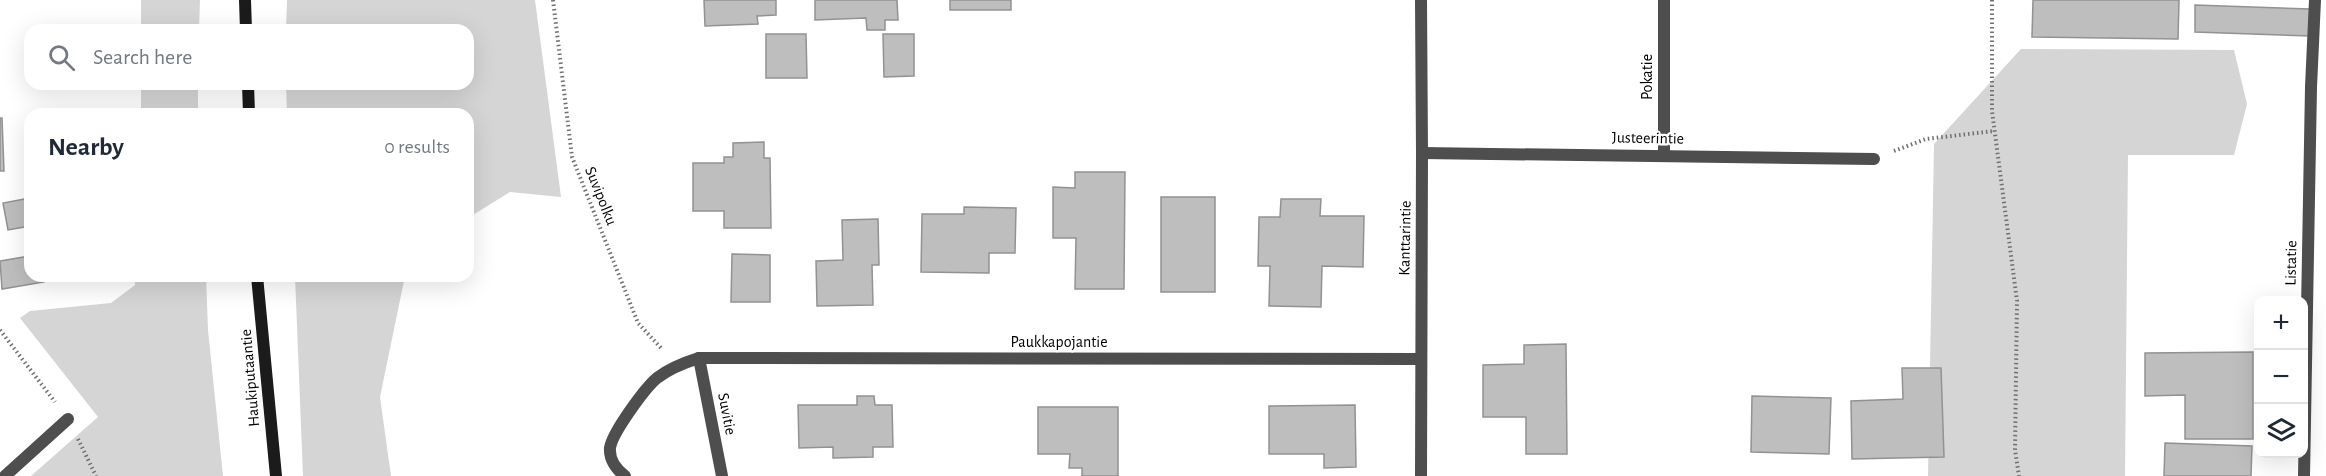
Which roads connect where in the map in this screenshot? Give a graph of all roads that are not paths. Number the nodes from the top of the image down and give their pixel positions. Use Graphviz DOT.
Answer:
graph roads {
  1 [pos="245,0"];
  2 [pos="1421,0"];
  3 [pos="1664,0"];
  4 [pos="2315,0"];
  5 [pos="246,24"];
  6 [pos="248,90"];
  7 [pos="249,108"];
  8 [pos="1422,153"];
  9 [pos="1664,155"];
  10 [pos="1874,159"];
  11 [pos="258,282"];
  12 [pos="699,358"];
  13 [pos="1420,359"];
  14 [pos="68,419"];
  15 [pos="5,476"];
  16 [pos="276,476"];
  17 [pos="625,476"];
  18 [pos="722,476"];
  19 [pos="1420,476"];
  20 [pos="2304,476"];
  1 -- 5 [label="main road"];
  2 -- 8 [label="street, Kanttarintie"];
  3 -- 9 [label="street, Pokatie"];
  4 -- 20 [label="street, Listatie"];
  6 -- 7 [label="main road"];
  8 -- 9 [label="street, Justeerintie"];
  8 -- 13 [label="street, Kanttarintie"];
  9 -- 10 [label="street, Justeerintie"];
  11 -- 16 [label="main road, Haukiputaantie"];
  12 -- 13 [label="street, Paukkapojantie"];
  12 -- 17 [label="street"];
  12 -- 18 [label="street, Suvitie"];
  13 -- 19 [label="street, Kanttarintie"];
  14 -- 15 [label="street"];
}
